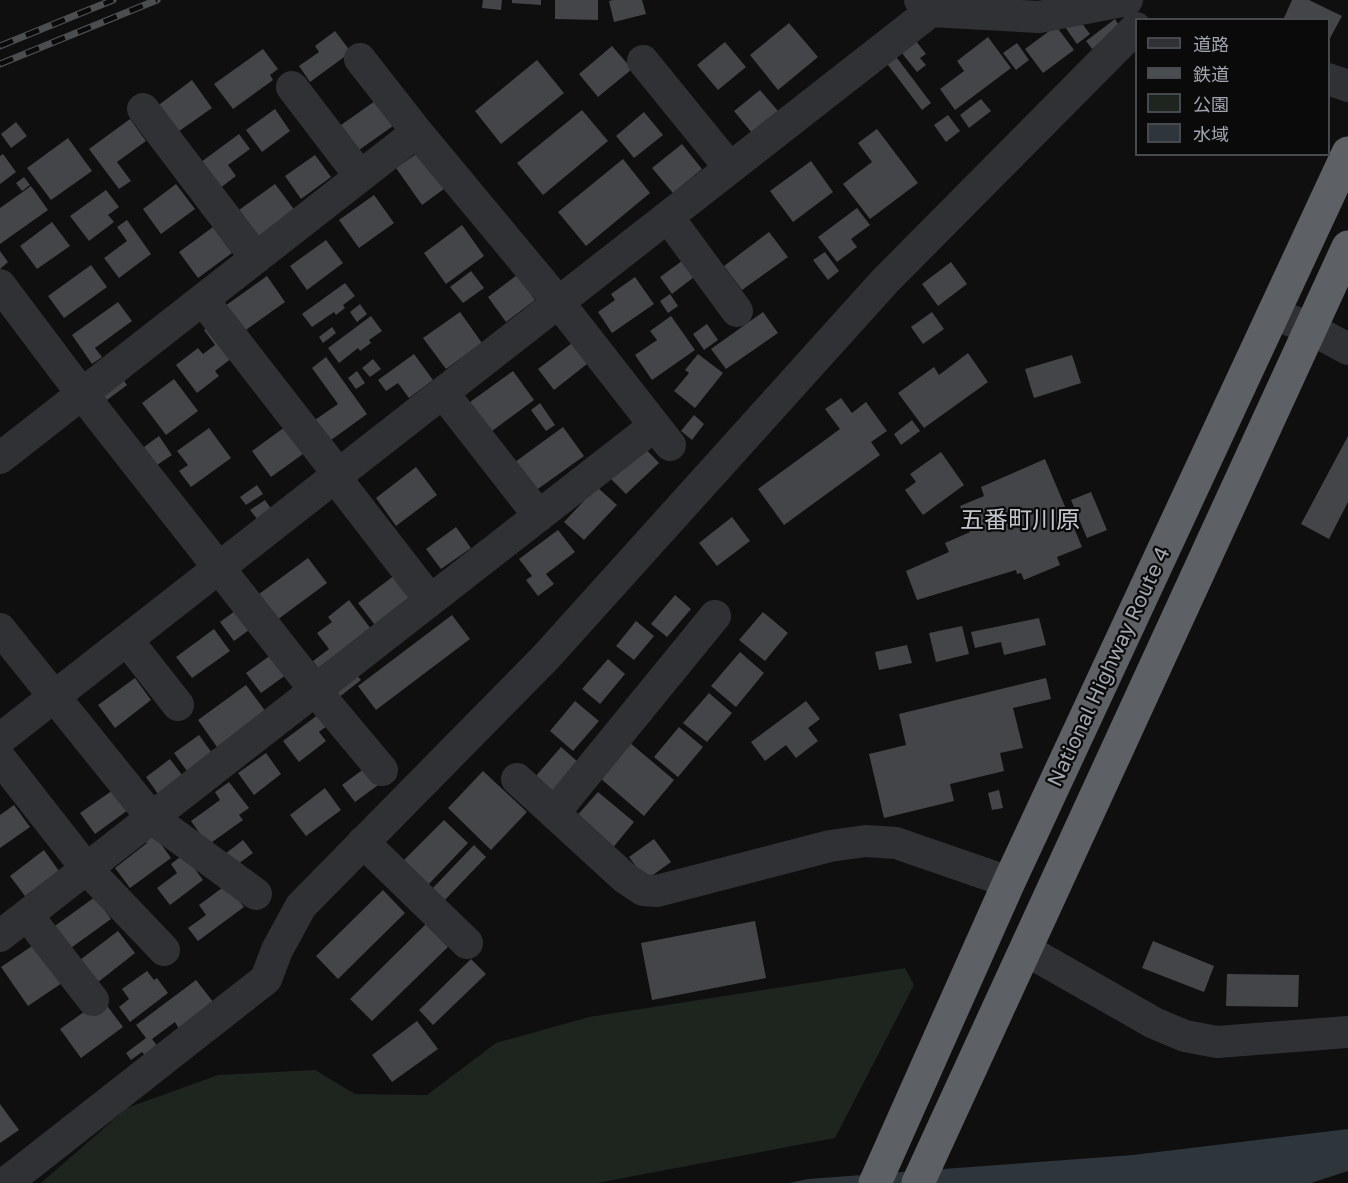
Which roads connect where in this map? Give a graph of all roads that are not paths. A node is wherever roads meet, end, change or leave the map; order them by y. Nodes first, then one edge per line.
1 (926, 5) edge
2 (1143, 14) edge
3 (1135, 22) edge
4 (360, 59) dead end
5 (643, 61) dead end
6 (1330, 79) edge
7 (1348, 86) edge
8 (292, 87) dead end
9 (143, 109) dead end
10 (417, 132) junction
11 (1348, 153) edge
12 (730, 168) junction
13 (360, 176) junction
14 (668, 217) junction
15 (1348, 247) edge
16 (256, 258) junction
17 (0, 285) edge
18 (203, 300) junction
19 (558, 303) junction
20 (737, 312) dead end
21 (1273, 313) junction
22 (1311, 329) junction
23 (1348, 349) edge
24 (443, 393) junction
25 (82, 394) junction
26 (0, 458) edge
27 (337, 476) junction
28 (539, 516) junction
29 (219, 568) junction
30 (430, 600) junction
31 (715, 616) dead end
32 (0, 628) edge
33 (127, 640) junction
34 (315, 690) junction
35 (55, 697) junction
36 (177, 705) dead end
37 (0, 740) edge
38 (0, 758) edge
39 (382, 770) dead end
40 (517, 778) dead end
41 (555, 812) junction
42 (152, 818) junction
43 (363, 842) junction
44 (86, 868) junction
45 (1009, 882) junction
46 (256, 894) dead end
47 (27, 915) junction
48 (0, 936) edge
49 (467, 943) dead end
50 (164, 950) dead end
51 (1026, 950) junction
52 (93, 1000) dead end
53 (1348, 1032) edge
54 (6, 1183) edge
55 (875, 1183) edge
56 (918, 1183) edge

1 - 2 street
1 - 12 street
3 - 43 street
4 - 10 street
5 - 12 street
6 - 7 street
8 - 13 street
9 - 16 street
10 - 13 street
10 - 19 street
11 - 21 highway, National Highway Route 4
12 - 14 street
13 - 16 street
14 - 19 street
14 - 20 street
15 - 22 highway, National Highway Route 4
16 - 18 street
17 - 25 street
18 - 25 street
18 - 27 street
19 - 24 street
19 - 28 street
21 - 22 street
21 - 45 highway, National Highway Route 4
22 - 23 street
22 - 51 highway, National Highway Route 4
24 - 27 street
24 - 28 street
25 - 26 street
25 - 29 street
27 - 29 street
27 - 30 street
28 - 30 street
29 - 33 street
29 - 34 street
30 - 34 street
31 - 41 street
32 - 35 street
33 - 35 street
33 - 36 street
34 - 39 street
34 - 42 street
35 - 37 street
35 - 42 street
38 - 44 street
40 - 41 street
41 - 45 street
42 - 44 street
42 - 46 street
43 - 49 street
43 - 54 street
44 - 47 street
44 - 50 street
45 - 55 highway, National Highway Route 4
47 - 48 street
47 - 52 street
51 - 53 street
51 - 56 highway, National Highway Route 4

